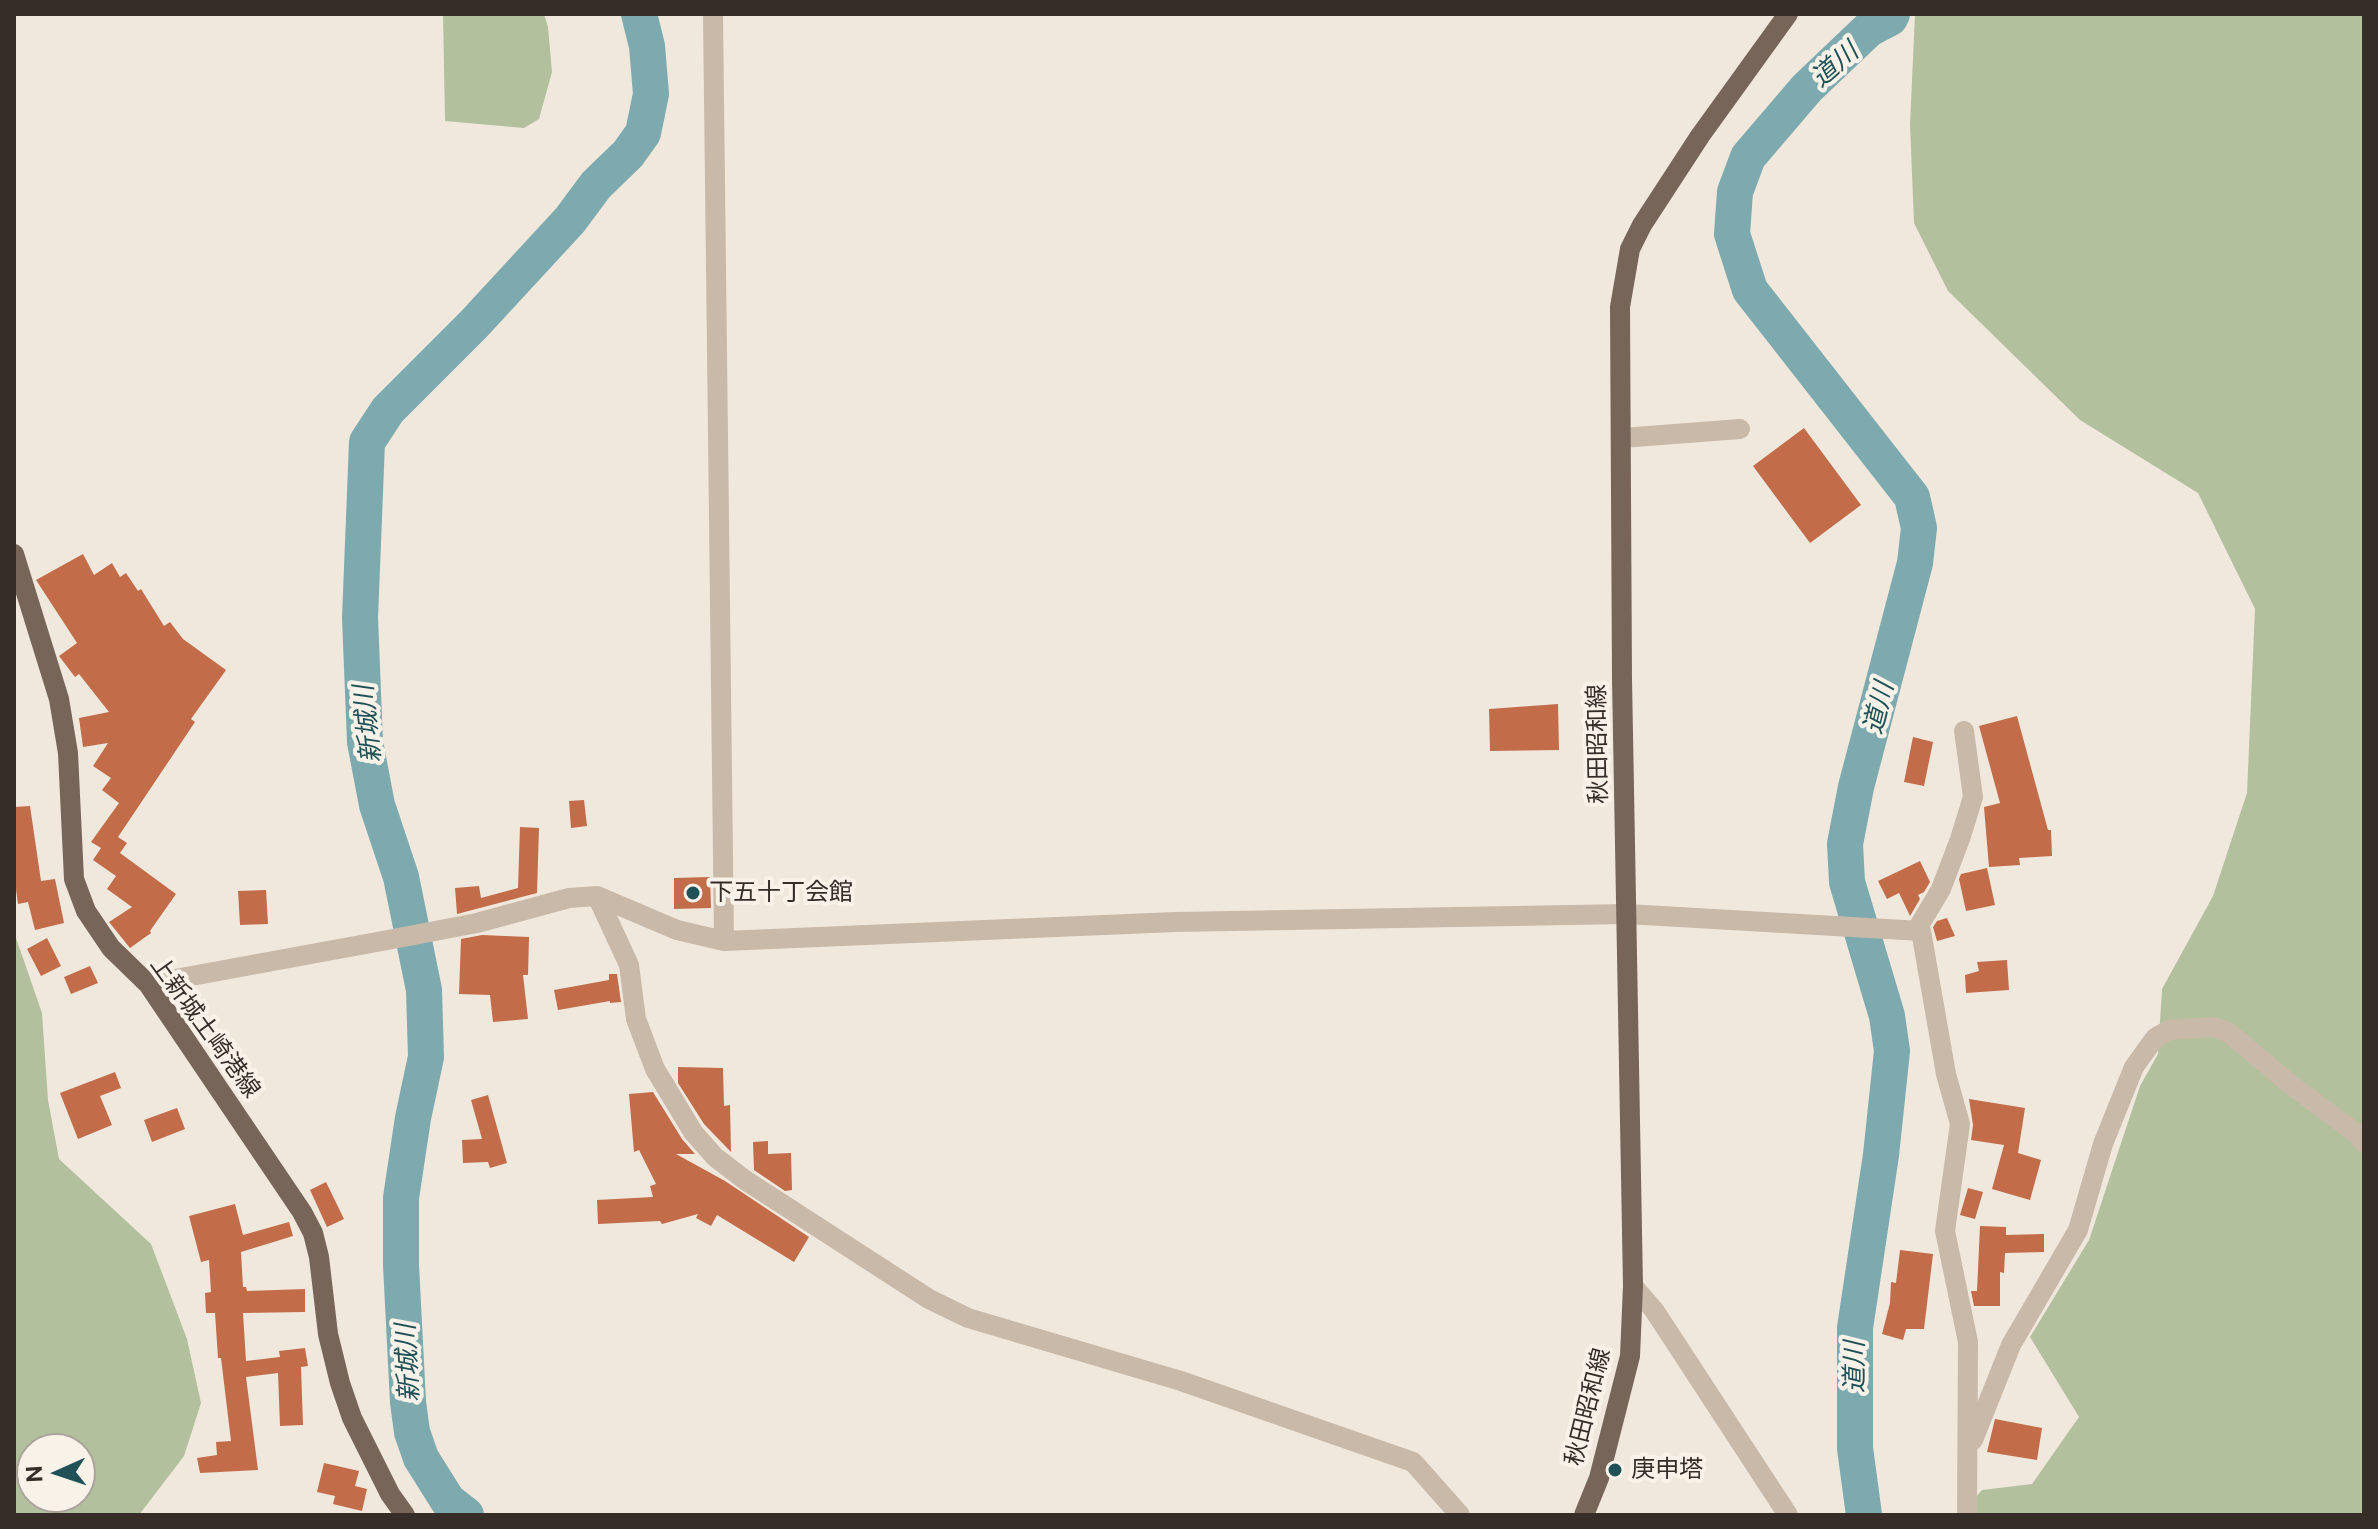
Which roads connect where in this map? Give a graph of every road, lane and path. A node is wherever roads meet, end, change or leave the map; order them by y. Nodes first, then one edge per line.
1 (713, 14) edge
2 (1788, 14) edge
3 (1740, 429) dead end
4 (1622, 438) junction
5 (14, 554) edge
6 (1964, 731) dead end
7 (597, 896) junction
8 (1627, 914) junction
9 (1916, 931) junction
10 (724, 941) junction
11 (148, 984) junction
12 (2364, 1143) edge
13 (1633, 1286) junction
14 (1969, 1451) junction
15 (405, 1515) edge
16 (1460, 1515) edge
17 (1584, 1515) edge
18 (1788, 1515) edge
19 (1967, 1515) edge

1 - 10 street
2 - 4 main road, 秋田昭和線
3 - 4 street
4 - 8 main road, 秋田昭和線
5 - 11 main road, 上新城土崎港線
6 - 9 street
7 - 10 street
7 - 11 street
7 - 16 street
8 - 9 street
8 - 10 street
8 - 13 main road, 秋田昭和線
9 - 14 street
11 - 15 main road, 上新城土崎港線
12 - 14 street
13 - 17 main road, 秋田昭和線
13 - 18 street
14 - 19 street

